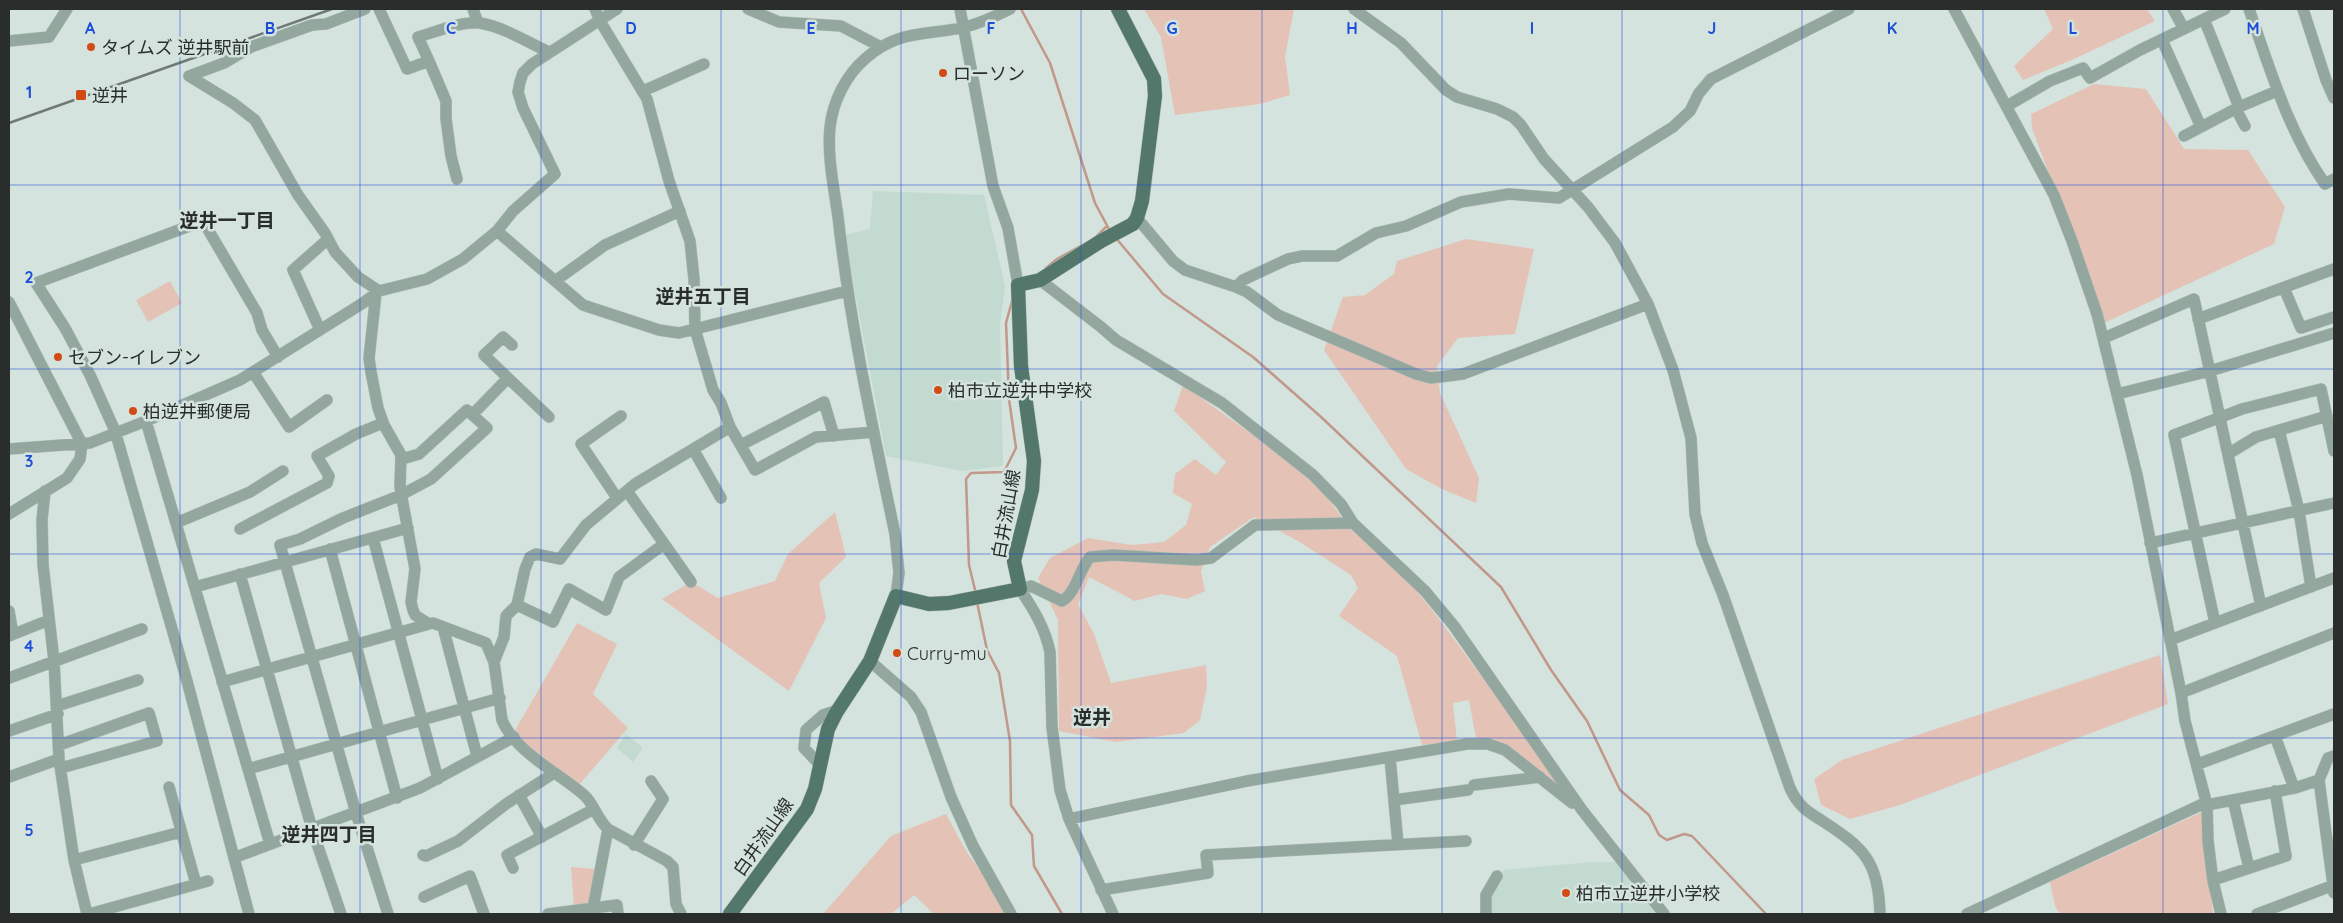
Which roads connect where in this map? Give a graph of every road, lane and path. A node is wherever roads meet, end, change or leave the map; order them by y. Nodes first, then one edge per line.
1 (67, 9) edge
2 (365, 9) edge
3 (379, 9) edge
4 (473, 9) edge
5 (595, 9) edge
6 (617, 9) edge
7 (748, 9) edge
8 (960, 9) edge
9 (1010, 9) edge
10 (1118, 9) edge
11 (1354, 9) edge
12 (1849, 9) edge
13 (1954, 9) edge
14 (2173, 9) edge
15 (2248, 9) edge
16 (2303, 9) edge
17 (2221, 10) edge
18 (2204, 19) junction
19 (600, 21) junction
20 (478, 23) junction
21 (963, 27) junction
22 (2184, 29) junction
23 (2162, 40) junction
24 (9, 42) edge
25 (881, 47) junction
26 (549, 52) junction
27 (429, 62) junction
28 (704, 64) dead end
29 (643, 91) junction
30 (2277, 91) junction
31 (2334, 98) edge
32 (2007, 106) junction
33 (2237, 108) junction
34 (2245, 126) dead end
35 (2201, 127) junction
36 (2184, 136) dead end
37 (457, 179) dead end
38 (2334, 179) edge
39 (1571, 190) junction
40 (680, 211) junction
41 (1137, 218) junction
42 (497, 231) junction
43 (328, 239) junction
44 (2334, 269) edge
45 (1040, 280) junction
46 (556, 281) junction
47 (1018, 285) junction
48 (1236, 286) junction
49 (2284, 288) junction
50 (847, 291) junction
51 (378, 292) junction
52 (9, 302) edge
53 (1648, 304) junction
54 (2334, 317) edge
55 (2198, 319) junction
56 (695, 329) junction
57 (320, 330) junction
58 (2334, 333) edge
59 (2104, 338) junction
60 (512, 345) dead end
61 (278, 357) junction
62 (2210, 371) junction
63 (253, 372) junction
64 (508, 378) junction
65 (2117, 394) junction
66 (327, 400) dead end
67 (473, 414) junction
68 (621, 416) dead end
69 (2327, 416) junction
70 (549, 417) dead end
71 (2219, 420) junction
72 (146, 421) junction
73 (383, 423) junction
74 (730, 427) junction
75 (2279, 430) junction
76 (115, 432) junction
77 (874, 432) junction
78 (834, 436) junction
79 (82, 444) junction
80 (742, 445) junction
81 (9, 449) edge
82 (693, 449) junction
83 (2334, 451) edge
84 (2228, 454) junction
85 (402, 459) junction
86 (282, 471) dead end
87 (45, 491) junction
88 (627, 491) junction
89 (401, 495) junction
90 (617, 498) junction
91 (721, 498) dead end
92 (2334, 503) edge
93 (2299, 511) junction
94 (9, 514) edge
95 (1353, 523) junction
96 (2243, 523) junction
97 (176, 524) junction
98 (408, 528) junction
99 (240, 529) dead end
100 (2196, 533) junction
101 (373, 538) junction
102 (2150, 543) junction
103 (664, 544) junction
104 (330, 549) junction
105 (286, 562) junction
106 (240, 574) junction
107 (2334, 578) edge
108 (691, 582) dead end
109 (195, 587) junction
110 (2311, 587) junction
111 (1020, 589) junction
112 (896, 596) junction
113 (517, 605) junction
114 (2261, 606) junction
115 (9, 611) edge
116 (49, 620) junction
117 (2215, 623) junction
118 (429, 624) junction
119 (443, 627) junction
120 (142, 629) dead end
121 (398, 632) junction
122 (2334, 633) edge
123 (11, 635) edge
124 (2170, 640) junction
125 (356, 644) junction
126 (312, 656) junction
127 (54, 661) junction
128 (870, 661) junction
129 (494, 662) junction
130 (267, 669) junction
131 (9, 678) edge
132 (138, 680) dead end
133 (222, 682) junction
134 (2181, 693) junction
135 (500, 698) junction
136 (464, 708) junction
137 (57, 710) junction
138 (838, 710) junction
139 (2334, 714) edge
140 (422, 720) junction
141 (9, 731) edge
142 (379, 732) junction
143 (2275, 736) junction
144 (514, 737) junction
145 (336, 744) junction
146 (59, 745) junction
147 (292, 756) junction
148 (478, 756) junction
149 (2334, 756) edge
150 (1390, 758) junction
151 (60, 763) junction
152 (2198, 764) junction
153 (820, 765) junction
154 (248, 769) junction
155 (554, 773) junction
156 (9, 776) edge
157 (1540, 777) junction
158 (438, 779) junction
159 (2319, 780) junction
160 (651, 782) dead end
161 (169, 787) dead end
162 (2294, 788) junction
163 (2275, 791) junction
164 (519, 795) junction
165 (397, 798) junction
166 (1394, 800) junction
167 (2233, 800) junction
168 (2207, 804) junction
169 (594, 809) junction
170 (1582, 810) junction
171 (356, 813) junction
172 (1069, 819) junction
173 (312, 829) junction
174 (608, 829) junction
175 (181, 832) junction
176 (542, 837) junction
177 (1466, 841) dead end
178 (270, 844) junction
179 (1398, 844) junction
180 (634, 845) junction
181 (422, 855) dead end
182 (236, 857) junction
183 (74, 860) junction
184 (513, 868) dead end
185 (2249, 868) junction
186 (1497, 876) dead end
187 (2213, 880) junction
188 (208, 881) dead end
189 (196, 884) junction
190 (2334, 888) edge
191 (1101, 890) junction
192 (424, 897) dead end
193 (593, 908) junction
194 (88, 914) edge
195 (249, 914) edge
196 (341, 914) edge
197 (388, 914) edge
198 (484, 914) edge
199 (553, 914) edge
200 (618, 914) edge
201 (681, 914) edge
202 (730, 914) edge
203 (1011, 914) edge
204 (1113, 914) edge
205 (1486, 914) edge
206 (1664, 914) edge
207 (1880, 914) edge
208 (1967, 914) edge
209 (2221, 914) edge
210 (2257, 914) edge

1 - 24 street
2 - 43 street
3 - 27 street
4 - 20 street
5 - 19 street
6 - 19 street
7 - 25 street
8 - 21 street
9 - 21 street
10 - 41 main road
11 - 39 street
12 - 39 street
13 - 32 street
14 - 22 street
15 - 30 street
16 - 31 street
17 - 18 street
18 - 22 street
18 - 33 street
19 - 26 street
19 - 29 street
20 - 26 street
20 - 27 street
21 - 25 street
21 - 47 street
22 - 23 street
23 - 32 street
23 - 35 street
25 - 50 street
26 - 42 street
27 - 37 street
28 - 29 street
29 - 40 street
30 - 33 street
30 - 38 street
32 - 59 street
33 - 34 street
33 - 35 street
35 - 36 street
39 - 48 street
39 - 53 street
40 - 46 street
40 - 56 street
41 - 45 main road
41 - 48 street
42 - 46 street
42 - 51 street
43 - 51 street
43 - 57 street
44 - 49 street
45 - 47 main road
45 - 95 street
46 - 56 street
47 - 111 main road, 白井流山線
48 - 53 street
49 - 54 street
49 - 55 street
50 - 56 street
50 - 77 street
51 - 57 street
51 - 73 street
52 - 79 street
53 - 207 street
55 - 59 street
55 - 62 street
56 - 74 street
57 - 61 street
58 - 62 street
59 - 65 street
60 - 64 street
61 - 63 street
61 - 76 street
62 - 65 street
62 - 71 street
63 - 66 street
63 - 72 street
64 - 67 street
64 - 70 street
65 - 102 street
67 - 85 street
67 - 89 street
68 - 90 street
69 - 71 street
69 - 75 street
69 - 83 street
71 - 84 street
71 - 100 street
72 - 76 street
72 - 97 street
73 - 85 street
73 - 99 street
74 - 80 street
74 - 82 street
75 - 84 street
75 - 93 street
76 - 79 street
76 - 182 street
77 - 78 street
77 - 112 street
78 - 80 street
78 - 80 street
79 - 81 street
79 - 87 street
82 - 88 street
82 - 91 street
84 - 96 street
85 - 89 street
86 - 97 street
87 - 94 street
87 - 116 street
88 - 90 street
88 - 103 street
89 - 98 street
89 - 105 street
90 - 113 street
92 - 93 street
93 - 96 street
93 - 110 street
95 - 111 street
95 - 170 street
96 - 100 street
96 - 114 street
97 - 109 street
98 - 101 street
98 - 118 street
100 - 102 street
100 - 117 street
101 - 104 street
101 - 121 street
102 - 124 street
103 - 108 street
103 - 113 street
104 - 105 street
104 - 125 street
105 - 106 street
105 - 126 street
106 - 109 street
106 - 130 street
107 - 110 street
109 - 133 street
110 - 114 street
111 - 112 main road
111 - 172 street
112 - 128 main road, 白井流山線
113 - 129 street
114 - 117 street
115 - 123 street
116 - 123 street
116 - 127 street
117 - 124 street
118 - 119 street
118 - 121 street
119 - 129 street
119 - 136 street
120 - 127 street
121 - 125 street
121 - 140 street
122 - 134 street
124 - 134 street
125 - 126 street
125 - 142 street
126 - 130 street
126 - 145 street
127 - 131 street
127 - 137 street
128 - 138 main road, 白井流山線
128 - 203 street
129 - 135 street
130 - 133 street
130 - 147 street
132 - 137 street
133 - 154 street
134 - 152 street
135 - 136 street
135 - 144 street
136 - 140 street
136 - 148 street
137 - 141 street
137 - 146 street
138 - 153 main road, 白井流山線
138 - 153 street
139 - 143 street
140 - 142 street
140 - 158 street
142 - 145 street
142 - 165 street
143 - 152 street
143 - 162 street
144 - 148 street
144 - 155 street
145 - 147 street
145 - 171 street
146 - 151 street
146 - 151 street
147 - 154 street
147 - 173 street
148 - 158 street
149 - 159 street
150 - 157 street
150 - 166 street
150 - 172 street
151 - 156 street
151 - 183 street
152 - 168 street
153 - 202 main road, 白井流山線
154 - 178 street
155 - 164 street
155 - 169 street
157 - 166 street
157 - 170 street
158 - 165 street
159 - 162 street
159 - 190 street
160 - 180 street
161 - 175 street
162 - 163 street
163 - 167 street
163 - 185 street
164 - 176 street
164 - 181 street
165 - 171 street
166 - 179 street
167 - 168 street
167 - 185 street
168 - 187 street
168 - 208 street
169 - 174 street
169 - 176 street
170 - 206 street
171 - 173 street
171 - 197 street
172 - 191 street
173 - 178 street
173 - 196 street
174 - 180 street
174 - 193 street
175 - 183 street
175 - 189 street
176 - 184 street
177 - 179 street
178 - 182 street
179 - 191 street
180 - 201 street
182 - 195 street
183 - 194 street
185 - 187 street
186 - 205 street
187 - 209 street
188 - 189 street
189 - 194 street
190 - 210 street
191 - 204 street
192 - 198 street
193 - 199 street
193 - 200 street

